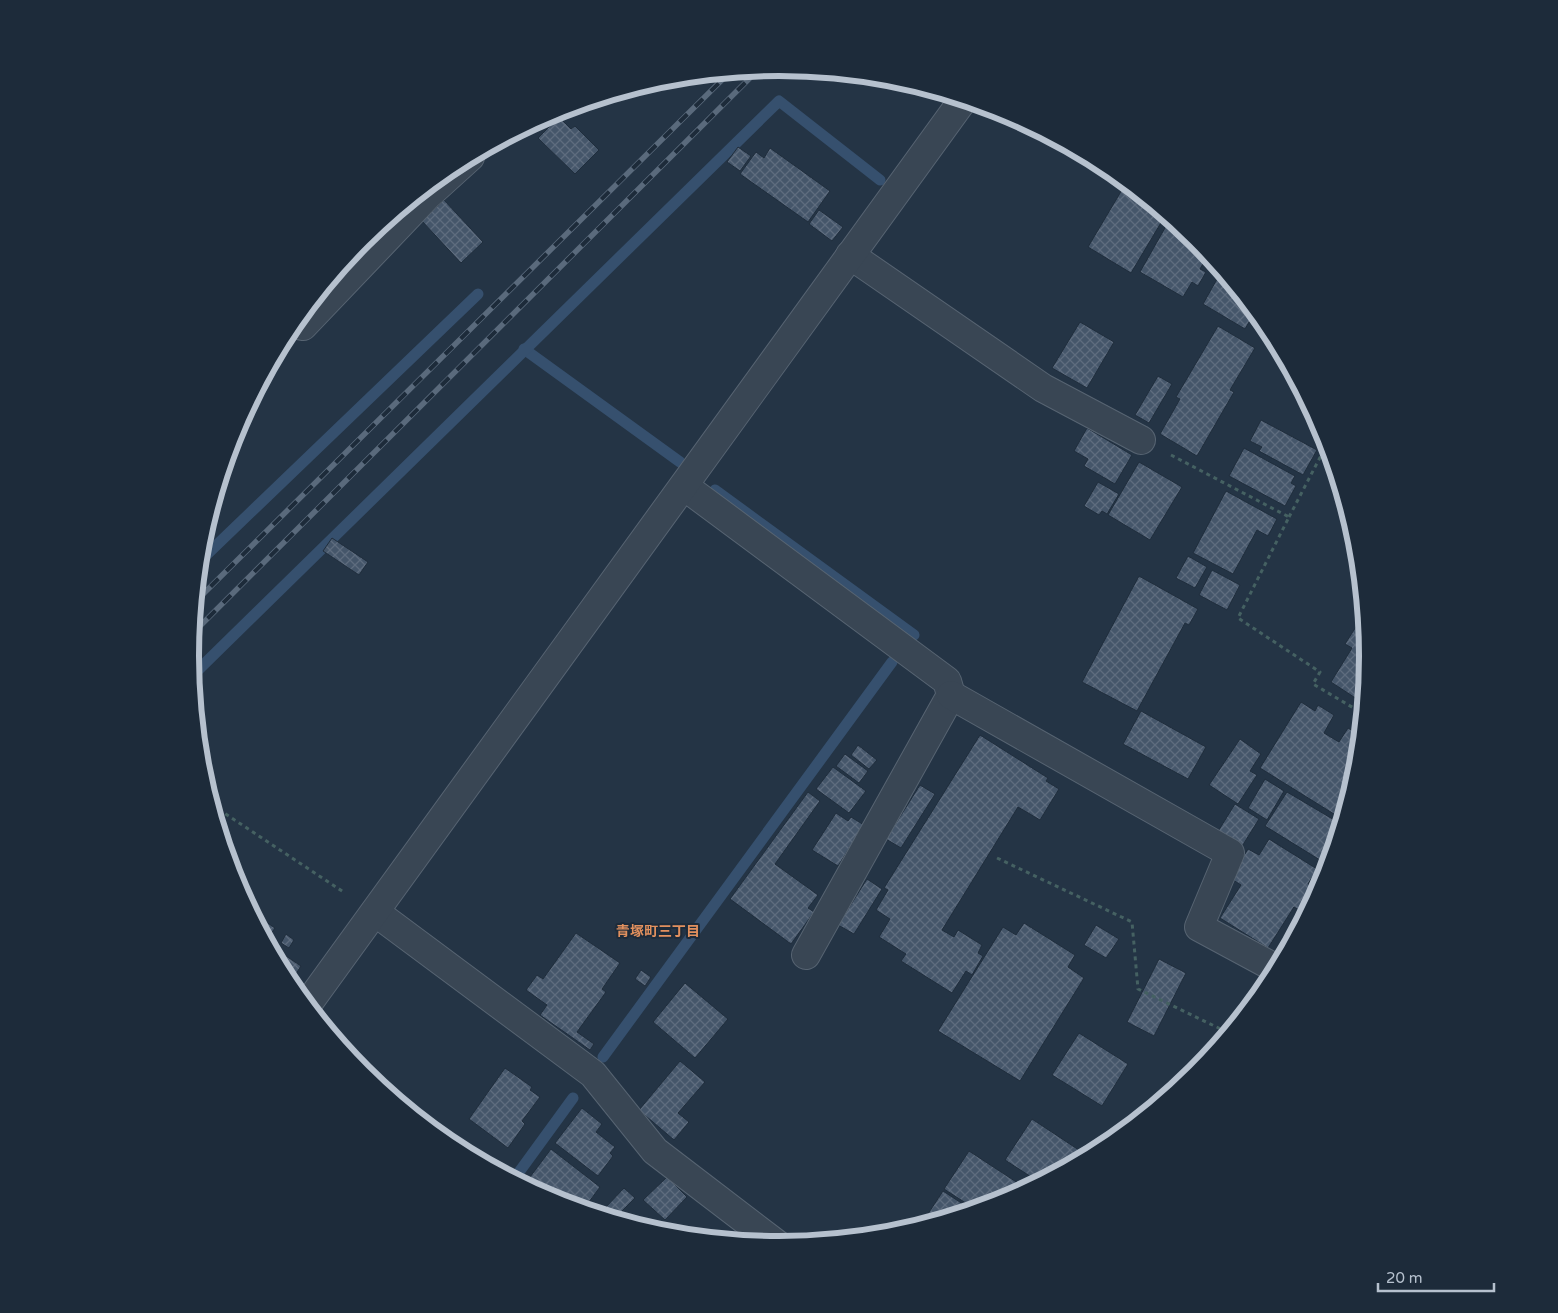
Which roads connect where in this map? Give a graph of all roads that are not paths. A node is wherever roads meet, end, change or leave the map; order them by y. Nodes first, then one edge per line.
1 (959, 105) edge
2 (430, 193) edge
3 (850, 255) junction
4 (303, 326) edge
5 (1141, 440) road end
6 (684, 486) junction
7 (951, 695) junction
8 (375, 912) junction
9 (806, 955) dead end
10 (1270, 965) edge
11 (311, 999) edge
12 (767, 1237) edge

1 - 3 street
2 - 4 street
3 - 5 street
3 - 6 street
6 - 7 street
6 - 8 street
7 - 9 street
7 - 10 street
8 - 11 street
8 - 12 street

